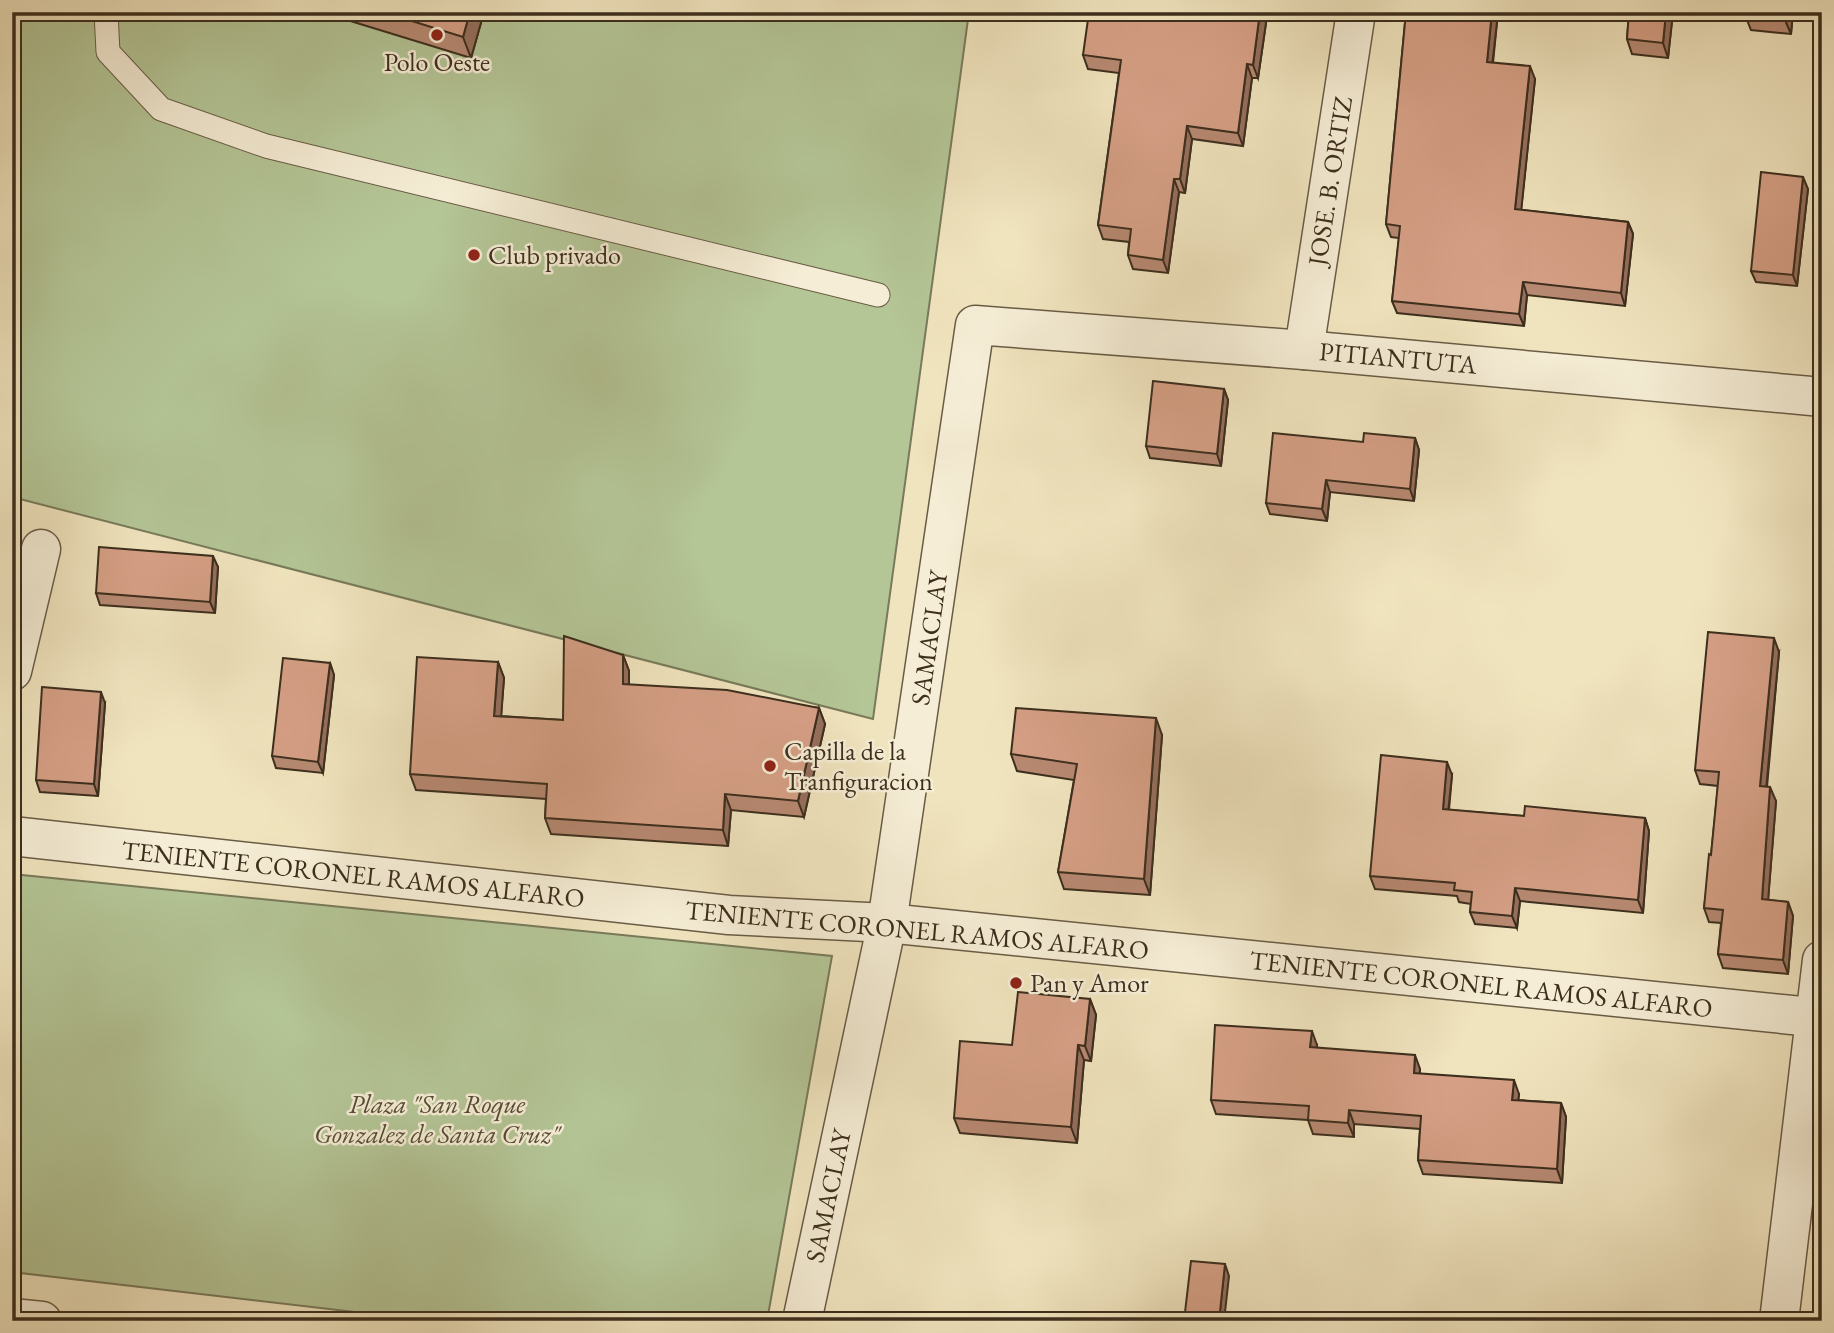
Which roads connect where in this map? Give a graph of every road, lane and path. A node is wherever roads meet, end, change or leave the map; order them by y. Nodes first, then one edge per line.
1 (106, 12) edge
2 (1356, 12) edge
3 (878, 295) dead end
4 (975, 325) joint
5 (1304, 349) junction
6 (1822, 397) edge
7 (41, 549) dead end
8 (12, 671) edge
9 (12, 836) edge
10 (887, 923) junction
11 (1822, 960) edge
12 (1819, 1018) edge
13 (12, 1318) edge
14 (42, 1321) edge
15 (802, 1321) edge
16 (1779, 1321) edge

1 - 3 lane
2 - 5 street, JOSE. B. ORTIZ
4 - 5 street, PITIANTUTA
4 - 10 street, SAMACLAY
5 - 6 street, PITIANTUTA
7 - 8 street
9 - 10 street, TENIENTE CORONEL RAMOS ALFARO
10 - 12 street, TENIENTE CORONEL RAMOS ALFARO
10 - 15 street, SAMACLAY
11 - 12 street
12 - 16 street
13 - 14 street

